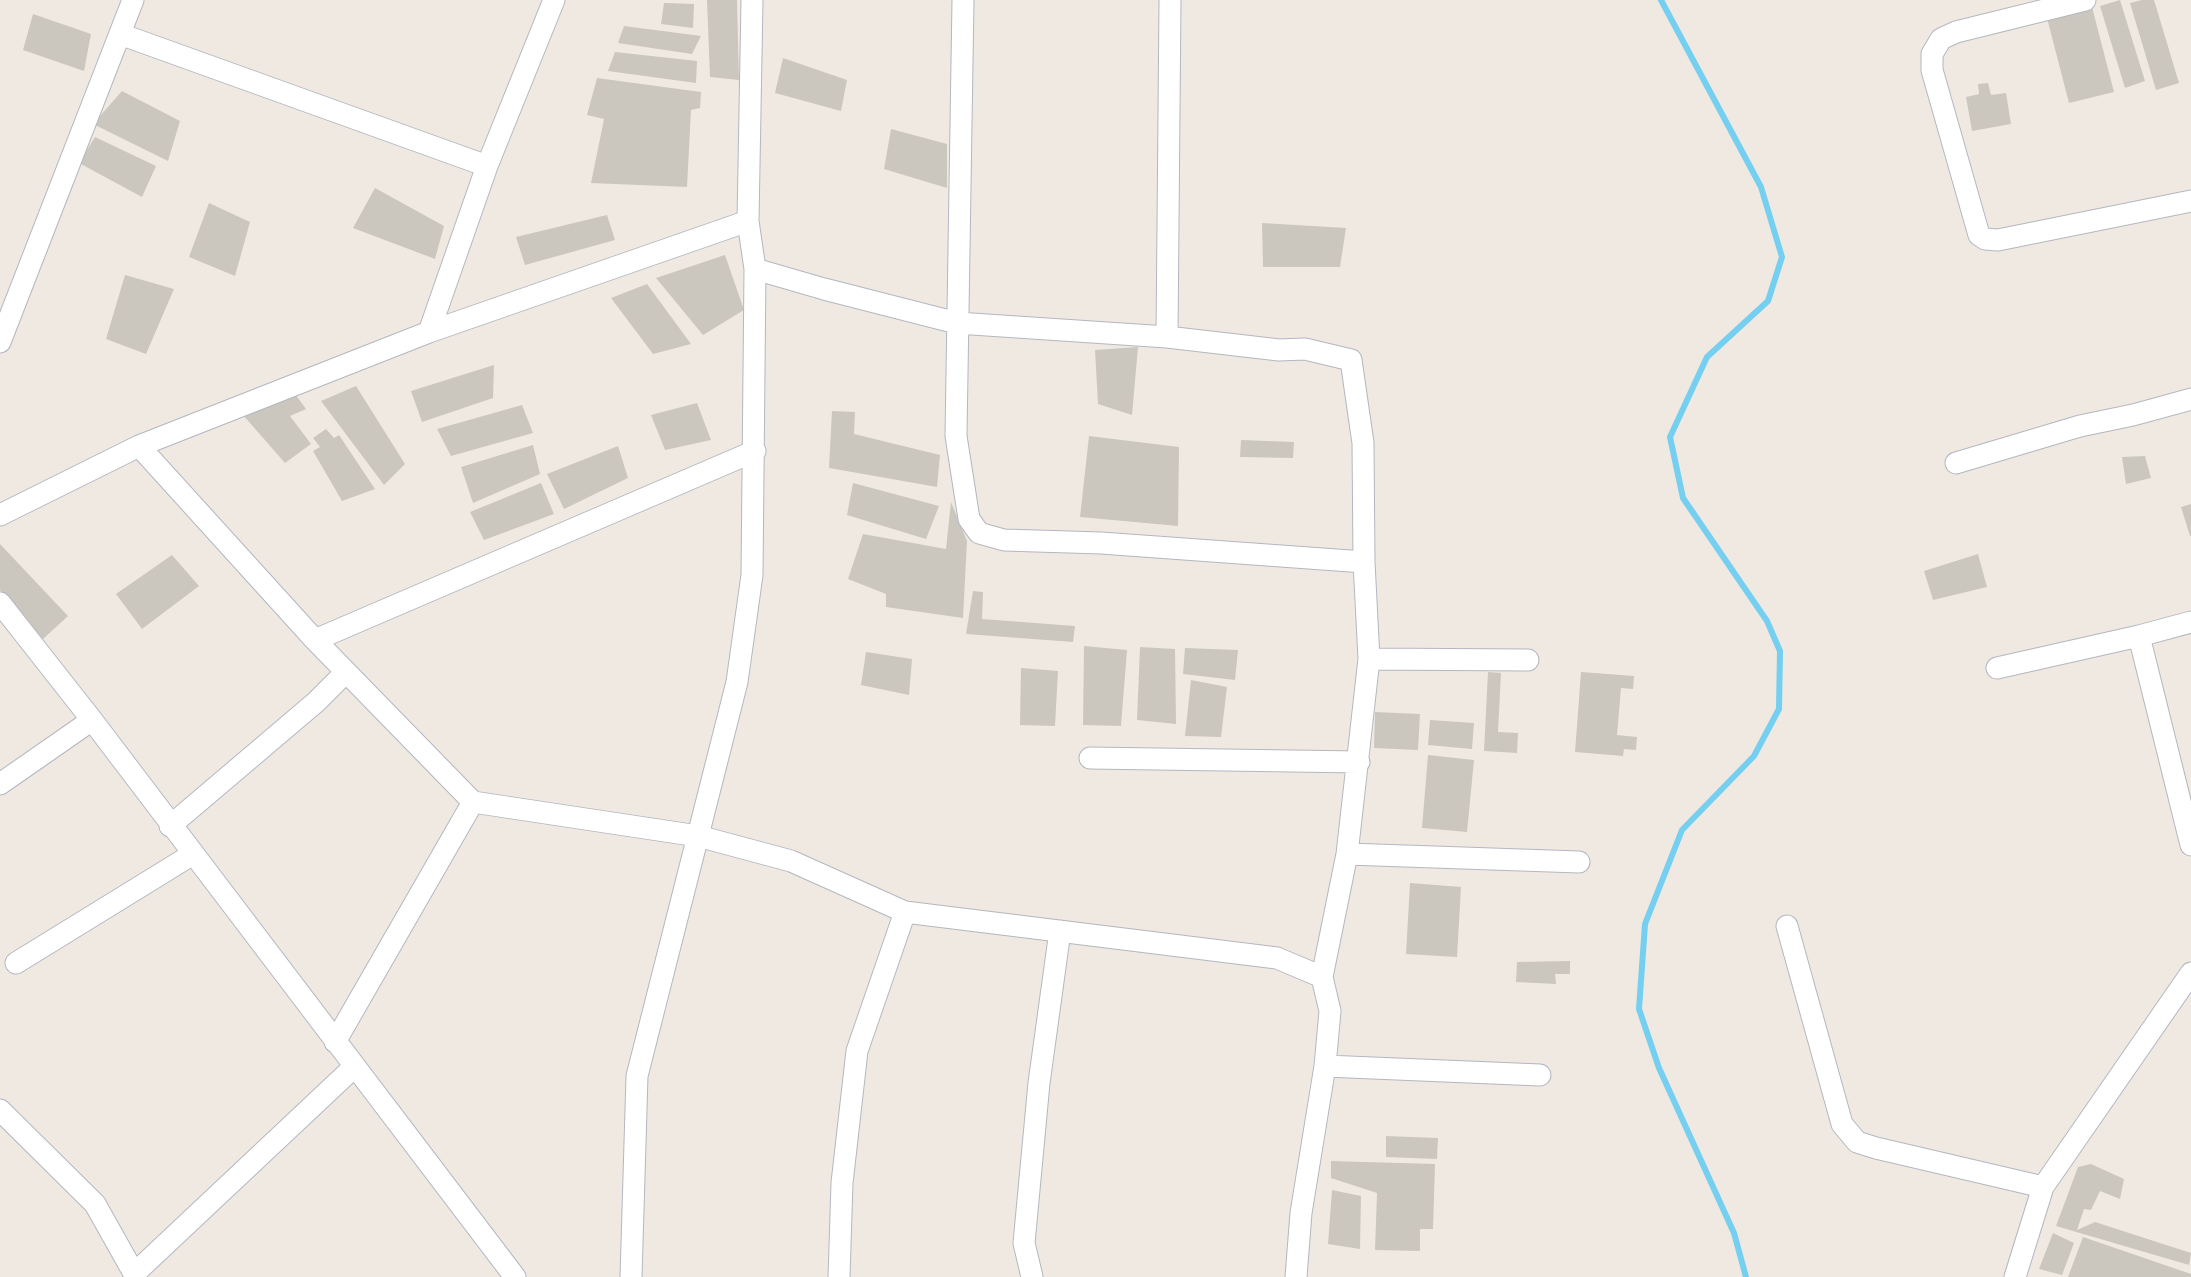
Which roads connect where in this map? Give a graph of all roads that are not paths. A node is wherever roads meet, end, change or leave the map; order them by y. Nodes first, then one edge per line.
1 (133, 0) edge
2 (554, 0) edge
3 (752, 0) edge
4 (963, 0) edge
5 (1170, 0) edge
6 (2085, 0) edge
7 (120, 34) junction
8 (487, 166) junction
9 (2191, 201) edge
10 (748, 221) junction
11 (755, 269) junction
12 (957, 323) junction
13 (429, 332) junction
14 (1167, 337) junction
15 (0, 342) edge
16 (2191, 399) edge
17 (138, 446) junction
18 (755, 451) junction
19 (1956, 463) dead end
20 (0, 515) edge
21 (1364, 562) junction
22 (0, 603) edge
23 (2191, 622) edge
24 (2139, 636) junction
25 (315, 640) junction
26 (1369, 659) junction
27 (1528, 660) dead end
28 (1997, 668) dead end
29 (345, 673) junction
30 (92, 720) junction
31 (1090, 758) dead end
32 (1359, 762) junction
33 (0, 785) edge
34 (473, 802) junction
35 (170, 826) junction
36 (698, 836) junction
37 (2191, 845) edge
38 (194, 854) junction
39 (1347, 854) junction
40 (1579, 863) dead end
41 (905, 912) junction
42 (1787, 926) dead end
43 (1060, 931) junction
44 (16, 963) dead end
45 (2191, 973) edge
46 (1322, 977) junction
47 (335, 1042) junction
48 (1325, 1066) junction
49 (354, 1067) junction
50 (1540, 1075) dead end
51 (0, 1110) edge
52 (2043, 1187) junction
53 (136, 1275) edge
54 (515, 1277) edge
55 (631, 1277) edge
56 (839, 1277) edge
57 (1032, 1277) edge
58 (1296, 1277) edge
59 (2015, 1277) edge

1 - 7 street
2 - 8 street
3 - 10 street
4 - 12 street
5 - 14 street
6 - 9 street
7 - 8 street
7 - 15 street
8 - 13 street
10 - 11 street
10 - 13 street
11 - 12 street
11 - 18 street
12 - 14 street
12 - 21 street
13 - 17 street
14 - 21 street
16 - 19 street
17 - 20 street
17 - 25 street
18 - 25 street
18 - 36 street
21 - 26 street
22 - 30 street
23 - 24 street
24 - 28 street
24 - 37 street
25 - 29 street
26 - 27 street
26 - 32 street
29 - 34 street
29 - 35 street
30 - 33 street
30 - 35 street
31 - 32 street
32 - 39 street
34 - 36 street
34 - 47 street
35 - 38 street
36 - 41 street
36 - 55 street
38 - 44 street
38 - 47 street
39 - 40 street
39 - 46 street
41 - 43 street
41 - 56 street
42 - 52 street
43 - 46 street
43 - 57 street
45 - 52 street
46 - 48 street
47 - 49 street
48 - 50 street
48 - 58 street
49 - 53 street
49 - 54 street
51 - 53 street
52 - 59 street

